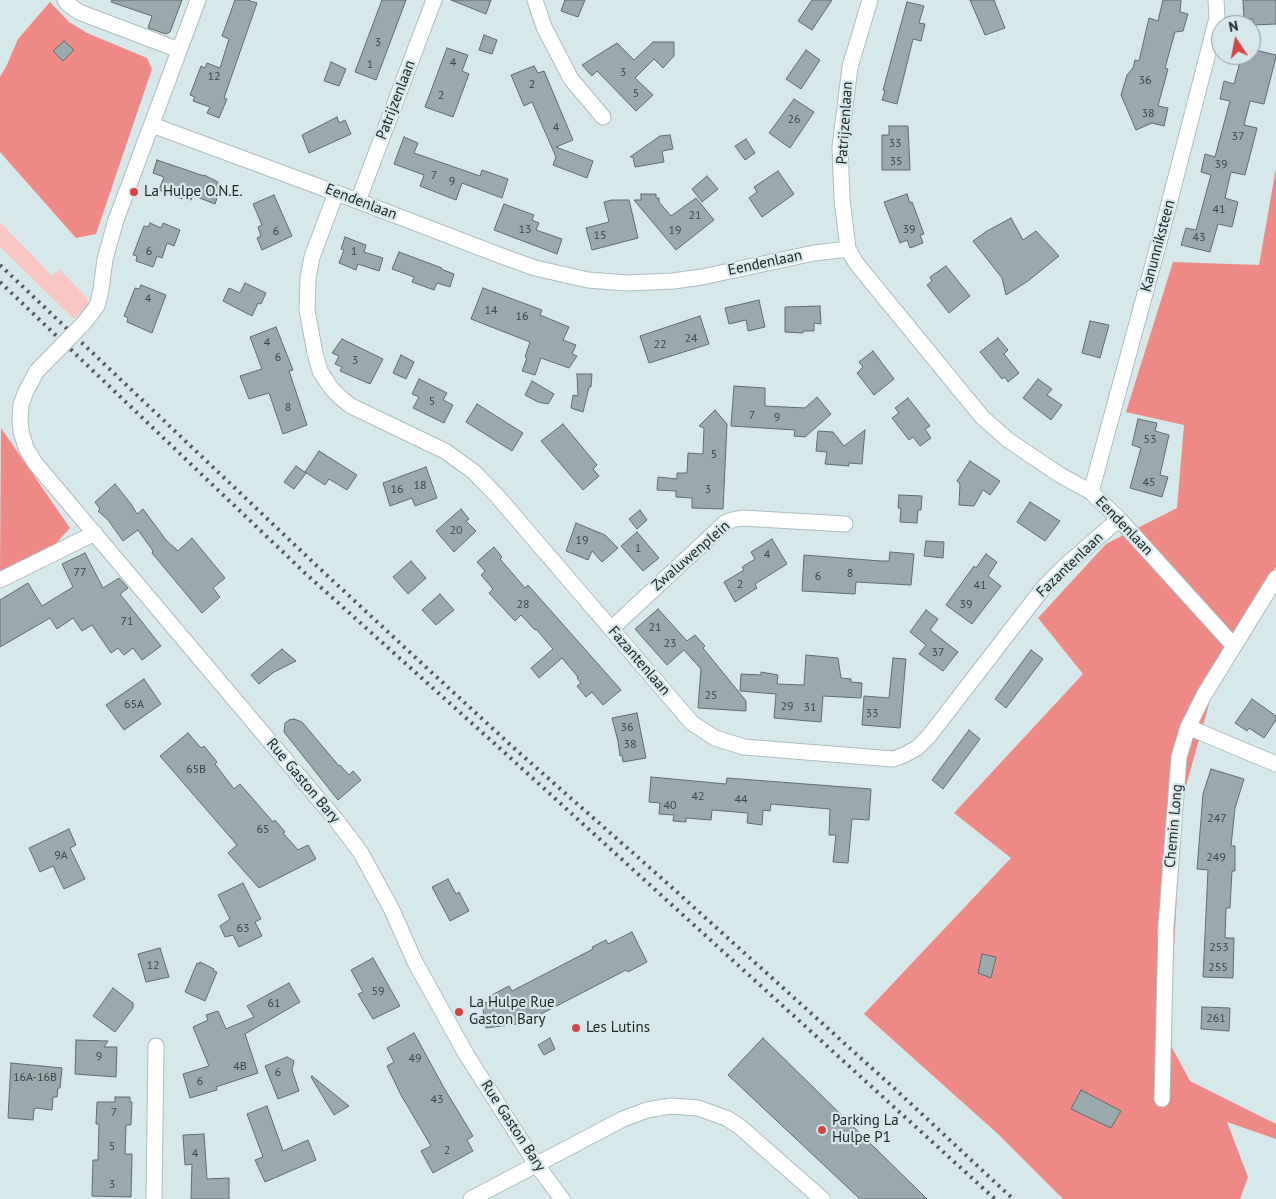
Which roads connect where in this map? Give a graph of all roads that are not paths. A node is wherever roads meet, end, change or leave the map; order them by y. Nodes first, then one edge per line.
1 (65, 0) edge
2 (198, 0) edge
3 (434, 0) edge
4 (535, 0) edge
5 (870, 0) edge
6 (1216, 0) edge
7 (179, 50) junction
8 (603, 116) dead end
9 (152, 125) junction
10 (336, 193) junction
11 (358, 200) junction
12 (848, 249) junction
13 (1091, 492) junction
14 (1119, 519) junction
15 (845, 524) dead end
16 (95, 533) junction
17 (1276, 578) edge
18 (0, 580) edge
19 (611, 629) junction
20 (1234, 646) junction
21 (1188, 727) junction
22 (1276, 764) edge
23 (156, 1046) dead end
24 (1162, 1099) dead end
25 (536, 1164) junction
26 (154, 1199) edge
27 (471, 1199) edge
28 (562, 1199) edge
29 (822, 1199) edge

1 - 7 street
2 - 7 street, Rue Gaston Bary
3 - 11 street, Patrijzenlaan
4 - 8 street
5 - 12 street, Patrijzenlaan
6 - 13 street, Kanunniksteen
7 - 9 street, Rue Gaston Bary
9 - 10 street, Eendenlaan
9 - 16 street, Rue Gaston Bary, bridge
10 - 11 street, Eendenlaan
10 - 19 street, Fazantenlaan
11 - 12 street, Eendenlaan
12 - 13 street, Eendenlaan
13 - 14 street, Eendenlaan
14 - 19 street, Fazantenlaan
14 - 20 street, Eendenlaan
15 - 19 street, Zwaluwenplein
16 - 18 street
16 - 25 street, Rue Gaston Bary
17 - 20 street, Chemin Long
20 - 21 street, Chemin Long
21 - 22 street
21 - 24 street, Chemin Long
23 - 26 street
25 - 27 street
25 - 28 street, Rue Gaston Bary
25 - 29 street

